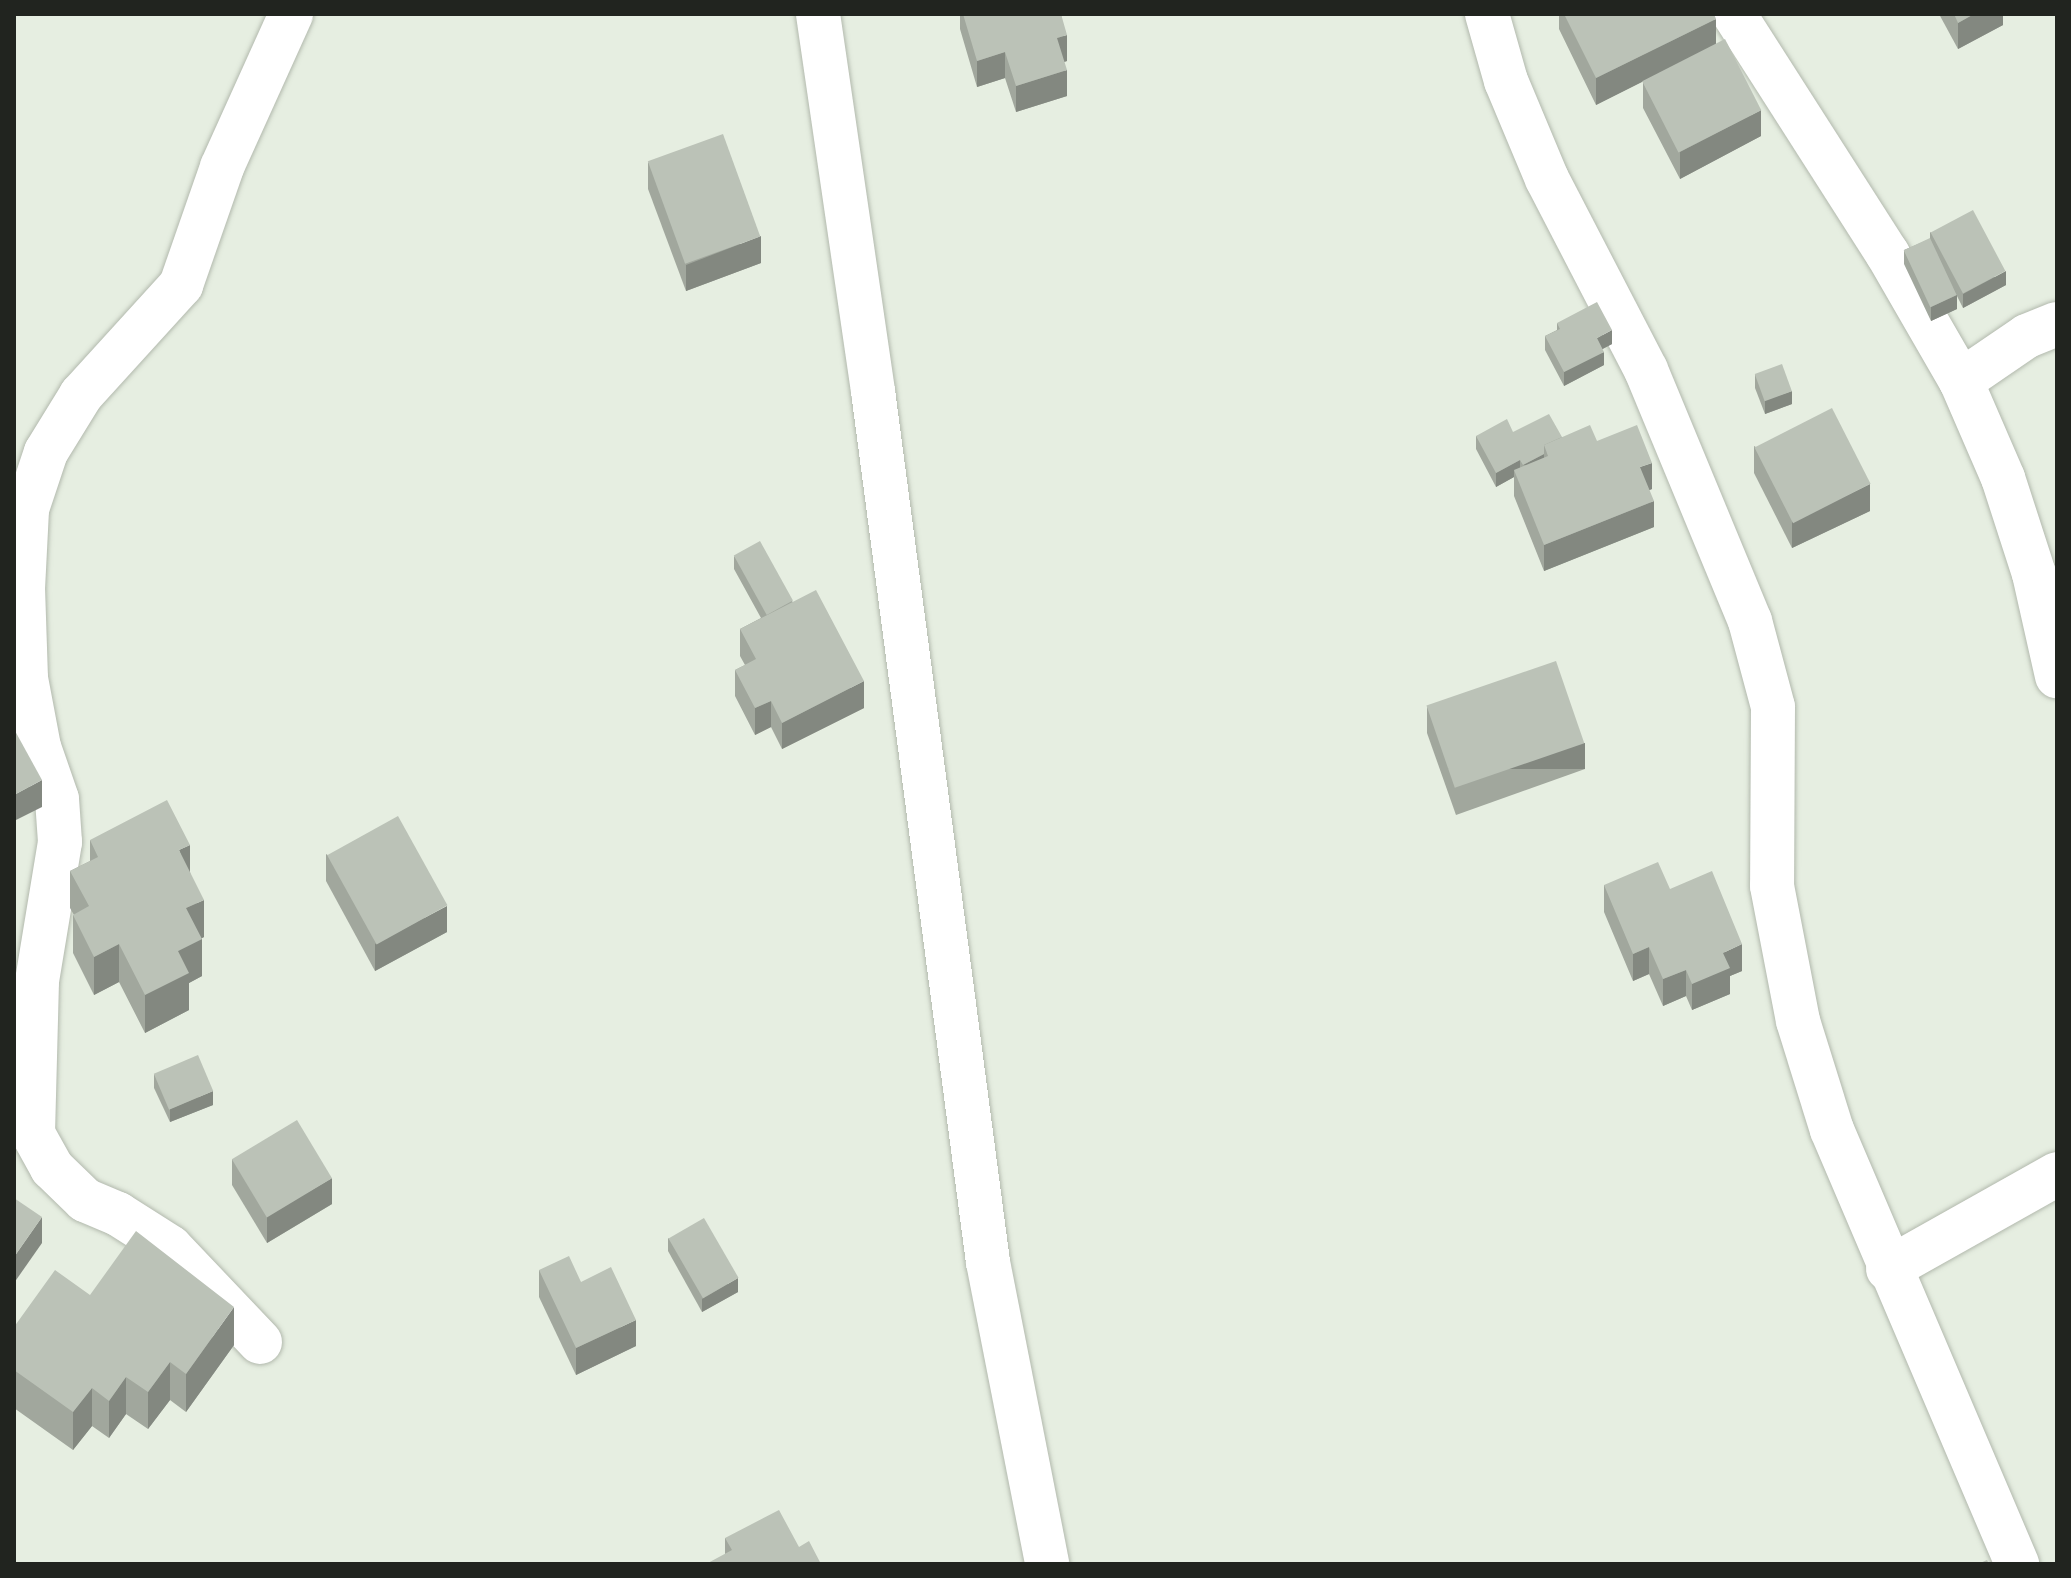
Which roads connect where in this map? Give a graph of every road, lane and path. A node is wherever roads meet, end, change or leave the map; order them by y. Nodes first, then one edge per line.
1 (291, 14) edge
2 (818, 14) edge
3 (1487, 14) edge
4 (1734, 14) edge
5 (2057, 324) edge
6 (1961, 381) junction
7 (2057, 676) edge
8 (2057, 1174) edge
9 (1888, 1269) junction
10 (260, 1342) dead end
11 (1047, 1564) edge
12 (2017, 1564) edge

1 - 10 street
2 - 11 street
3 - 9 street
4 - 6 street
5 - 6 street
6 - 7 street
8 - 9 street
9 - 12 street

